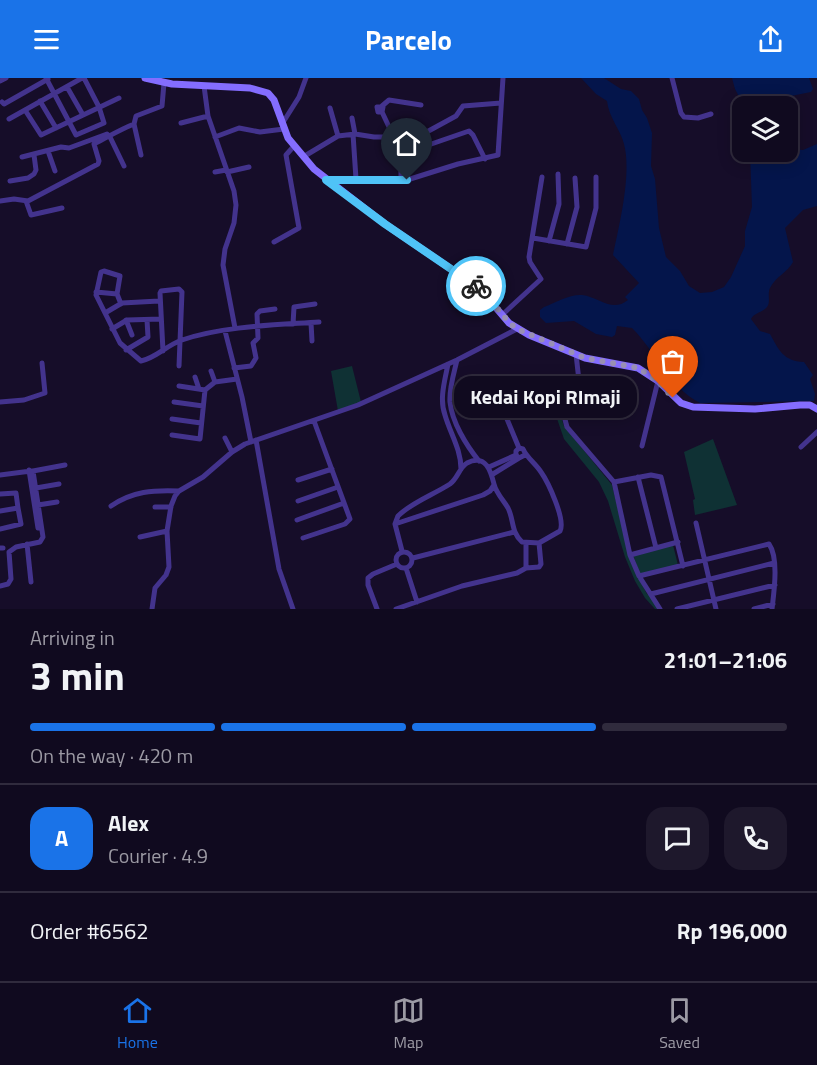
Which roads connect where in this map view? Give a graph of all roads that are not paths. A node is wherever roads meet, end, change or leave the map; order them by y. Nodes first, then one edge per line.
1 (6, 78) edge
2 (83, 78) edge
3 (145, 78) edge
4 (306, 78) edge
5 (503, 78) edge
6 (672, 78) edge
7 (47, 79) edge
8 (0, 81) edge
9 (164, 83) junction
10 (204, 86) junction
11 (67, 87) junction
12 (54, 93) junction
13 (119, 98) dead end
14 (40, 101) junction
15 (2, 102) dead end
16 (501, 103) junction
17 (421, 105) dead end
18 (99, 107) junction
19 (330, 108) dead end
20 (700, 109) dead end
21 (25, 110) junction
22 (711, 114) dead end
23 (83, 115) junction
24 (208, 116) junction
25 (701, 117) junction
26 (352, 118) dead end
27 (9, 119) dead end
28 (69, 122) junction
29 (181, 123) dead end
30 (134, 124) junction
31 (283, 126) junction
32 (56, 128) junction
33 (354, 134) junction
34 (423, 134) junction
35 (338, 136) junction
36 (110, 137) junction
37 (215, 137) junction
38 (392, 137) junction
39 (294, 146) junction
40 (424, 146) junction
41 (48, 151) junction
42 (411, 151) dead end
43 (34, 155) junction
44 (141, 155) dead end
45 (303, 156) junction
46 (22, 157) dead end
47 (485, 159) junction
48 (124, 166) dead end
49 (249, 167) dead end
50 (55, 171) dead end
51 (226, 171) junction
52 (215, 172) dead end
53 (558, 174) dead end
54 (542, 177) dead end
55 (596, 177) dead end
56 (575, 178) dead end
57 (356, 179) junction
58 (326, 180) junction
59 (10, 181) dead end
60 (401, 181) junction
61 (0, 201) edge
62 (26, 201) junction
63 (62, 208) dead end
64 (533, 238) junction
65 (549, 241) junction
66 (273, 242) dead end
67 (567, 244) junction
68 (96, 292) junction
69 (117, 294) junction
70 (159, 302) junction
71 (121, 304) junction
72 (315, 304) dead end
73 (275, 309) dead end
74 (105, 313) junction
75 (502, 315) junction
76 (161, 319) junction
77 (126, 320) junction
78 (147, 320) junction
79 (319, 322) dead end
80 (310, 323) junction
81 (293, 324) junction
82 (258, 327) junction
83 (235, 328) junction
84 (112, 329) junction
85 (517, 329) junction
86 (225, 331) junction
87 (132, 335) dead end
88 (180, 340) junction
89 (312, 341) dead end
90 (126, 350) junction
91 (163, 351) junction
92 (576, 354) junction
93 (457, 360) junction
94 (42, 363) dead end
95 (448, 364) junction
96 (180, 366) dead end
97 (234, 368) junction
98 (211, 371) dead end
99 (195, 377) dead end
100 (237, 379) junction
101 (658, 381) junction
102 (215, 382) junction
103 (179, 386) dead end
104 (202, 389) junction
105 (495, 390) dead end
106 (0, 402) edge
107 (174, 402) dead end
108 (203, 406) junction
109 (817, 409) edge
110 (172, 419) dead end
111 (314, 421) junction
112 (201, 423) junction
113 (817, 432) edge
114 (172, 435) dead end
115 (225, 438) dead end
116 (253, 441) junction
117 (642, 446) dead end
118 (801, 447) dead end
119 (232, 452) junction
120 (520, 456) junction
121 (479, 461) junction
122 (65, 465) dead end
123 (489, 467) junction
124 (332, 469) junction
125 (461, 469) junction
126 (31, 471) junction
127 (493, 474) junction
128 (0, 475) edge
129 (638, 477) junction
130 (298, 480) dead end
131 (614, 482) junction
132 (58, 484) dead end
133 (494, 485) junction
134 (338, 487) junction
135 (36, 488) junction
136 (180, 491) junction
137 (0, 494) edge
138 (298, 501) dead end
139 (57, 502) dead end
140 (344, 503) junction
141 (38, 505) junction
142 (111, 506) dead end
143 (155, 507) dead end
144 (171, 507) junction
145 (18, 508) junction
146 (0, 511) edge
147 (297, 520) dead end
148 (696, 523) dead end
149 (395, 524) junction
150 (0, 529) edge
151 (167, 531) junction
152 (514, 532) junction
153 (140, 537) dead end
154 (303, 538) dead end
155 (40, 542) junction
156 (678, 542) junction
157 (526, 543) junction
158 (539, 543) junction
159 (27, 544) junction
160 (656, 548) junction
161 (402, 551) junction
162 (630, 555) junction
163 (412, 558) junction
164 (705, 561) junction
165 (774, 563) junction
166 (397, 564) junction
167 (683, 566) junction
168 (406, 568) junction
169 (526, 568) junction
170 (639, 576) junction
171 (708, 580) junction
172 (31, 582) dead end
173 (0, 585) edge
174 (775, 585) junction
175 (651, 594) junction
176 (714, 599) junction
177 (417, 602) junction
178 (773, 607) edge
179 (152, 609) edge
180 (293, 609) edge
181 (377, 609) edge
182 (396, 609) edge
183 (660, 609) edge
184 (677, 609) edge
185 (716, 609) edge
186 (754, 609) edge

1 - 8 street
2 - 11 street
2 - 18 street
3 - 9 main road
4 - 31 street
5 - 16 street
6 - 25 street
7 - 12 street
7 - 15 street
9 - 10 main road
9 - 30 street
10 - 24 street
10 - 31 main road
11 - 12 street
11 - 23 street
12 - 14 street
12 - 28 street
13 - 18 street
14 - 21 street
14 - 32 street
16 - 34 street
16 - 47 street
17 - 38 street
18 - 23 street
18 - 28 street
19 - 35 street
20 - 25 street
21 - 27 street
21 - 32 street
22 - 25 street
23 - 28 street
24 - 29 street
24 - 37 street
26 - 33 street
28 - 32 street
30 - 36 street
30 - 44 street
31 - 37 street
31 - 39 main road
33 - 35 street
33 - 38 street
33 - 57 street
34 - 38 street
34 - 40 street
35 - 45 street
36 - 41 street
36 - 48 street
36 - 62 street
37 - 51 street
38 - 60 street
39 - 45 main road
39 - 66 street
40 - 42 street
40 - 47 street
41 - 43 street
41 - 50 street
43 - 46 street
43 - 59 street
45 - 58 main road
47 - 60 street
49 - 51 street
51 - 52 street
51 - 83 street
53 - 65 street
54 - 64 street
55 - 67 street
56 - 67 street
57 - 58 street
57 - 60 street
58 - 75 main road
61 - 62 street
62 - 63 street
64 - 65 street
64 - 75 street
65 - 67 street
68 - 69 street
68 - 69 street
68 - 74 street
69 - 71 street
70 - 71 street
70 - 76 street
70 - 88 street
71 - 74 street
72 - 81 street
73 - 82 street
74 - 84 street
75 - 85 main road
76 - 78 street
76 - 91 street
77 - 78 street
77 - 84 street
77 - 87 street
78 - 90 street
79 - 80 street
80 - 81 street
80 - 89 street
81 - 82 street
82 - 83 street
82 - 97 street
83 - 86 street
84 - 90 street
85 - 92 main road
85 - 93 street
86 - 88 street
86 - 97 street
88 - 91 street
88 - 96 street
90 - 91 street
92 - 101 main road
92 - 131 street
93 - 95 street
93 - 121 street
94 - 106 street
95 - 111 street
95 - 125 street
97 - 100 street
98 - 102 street
99 - 104 street
100 - 102 street
100 - 116 street
101 - 109 main road
101 - 117 street
102 - 104 street
103 - 104 street
104 - 108 street
105 - 120 street
107 - 108 street
108 - 112 street
110 - 112 street
111 - 116 street
111 - 124 street
112 - 114 street
113 - 118 street
115 - 119 street
116 - 119 street
116 - 180 street
119 - 136 street
120 - 123 street
120 - 127 street
120 - 158 street
121 - 123 street
121 - 125 street
122 - 126 street
123 - 127 street
124 - 130 street
124 - 134 street
125 - 149 street
126 - 128 street
126 - 135 street
126 - 155 street
127 - 133 street
129 - 131 street
129 - 156 street
129 - 160 street
131 - 162 street
132 - 135 street
133 - 149 street
133 - 152 street
134 - 138 street
134 - 140 street
135 - 141 street
136 - 142 street
136 - 144 street
137 - 145 street
139 - 141 street
140 - 147 street
140 - 154 street
141 - 155 street
143 - 144 street
144 - 151 street
145 - 146 street
145 - 150 street
148 - 164 street
149 - 161 street
151 - 153 street
151 - 179 street
152 - 157 street
152 - 163 street
155 - 159 street
156 - 160 street
156 - 167 street
157 - 158 street
157 - 169 street
158 - 169 street
159 - 172 street
159 - 173 street
160 - 162 street
161 - 163 street
161 - 166 street
162 - 170 street
163 - 168 street
164 - 165 street
164 - 167 street
164 - 171 street
165 - 171 street
165 - 174 street
166 - 168 street
166 - 181 street
167 - 170 street
168 - 177 street
169 - 177 street
170 - 175 street
171 - 175 street
171 - 176 street
174 - 176 street
174 - 178 street
175 - 183 street
176 - 184 street
176 - 185 street
177 - 182 street
178 - 186 street

